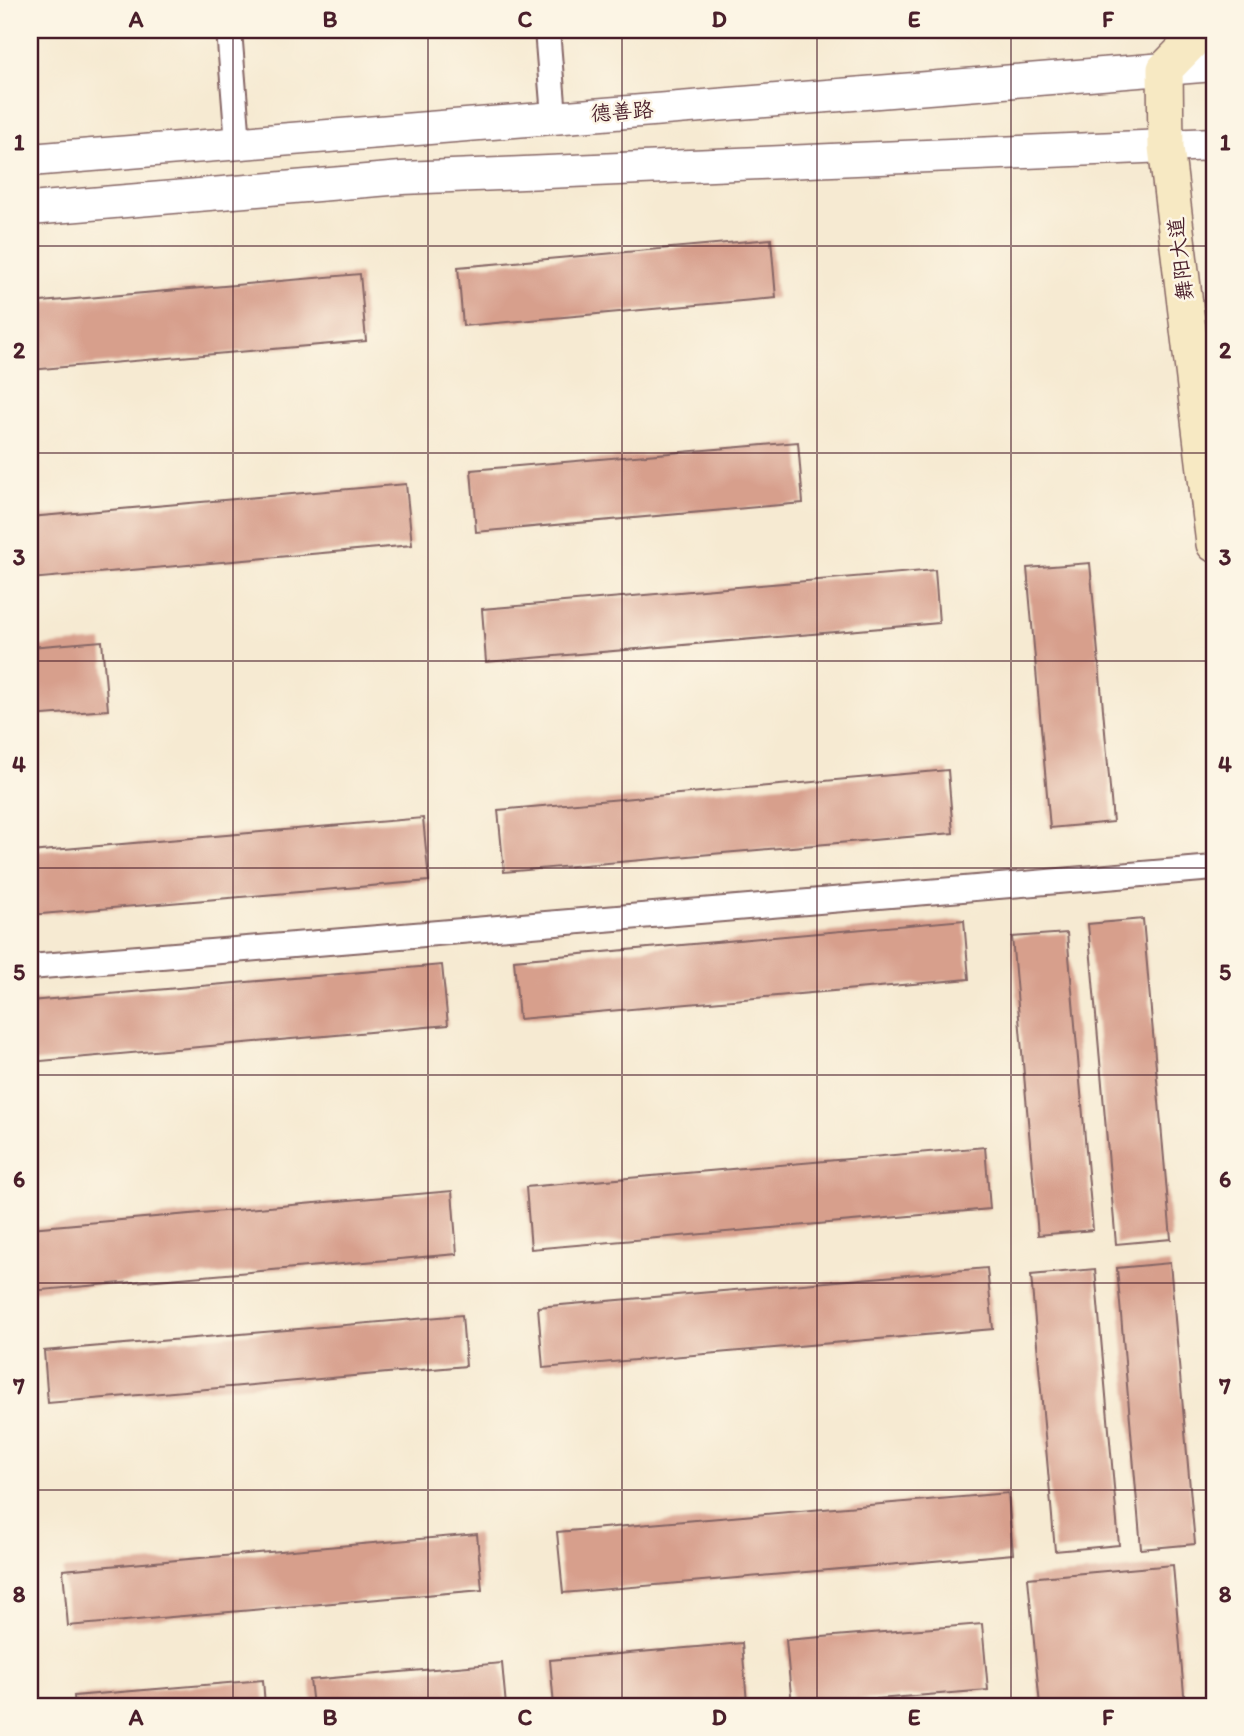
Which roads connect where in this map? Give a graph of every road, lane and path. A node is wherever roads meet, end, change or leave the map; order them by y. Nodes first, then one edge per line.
1 (229, 30) edge
2 (547, 30) edge
3 (1203, 30) edge
4 (1214, 65) edge
5 (1166, 69) junction
6 (554, 116) junction
7 (238, 143) junction
8 (1214, 144) edge
9 (1166, 147) junction
10 (30, 160) edge
11 (30, 209) edge
12 (1214, 544) edge
13 (1214, 868) edge
14 (30, 967) edge

1 - 7 street
2 - 6 street
3 - 5 main road
4 - 5 street, 德善路
5 - 6 street, 德善路
5 - 9 main road, 舞阳大道
6 - 7 street, 德善路
7 - 10 street, 德善路
8 - 9 street
9 - 11 street
9 - 12 main road, 舞阳大道
13 - 14 street

